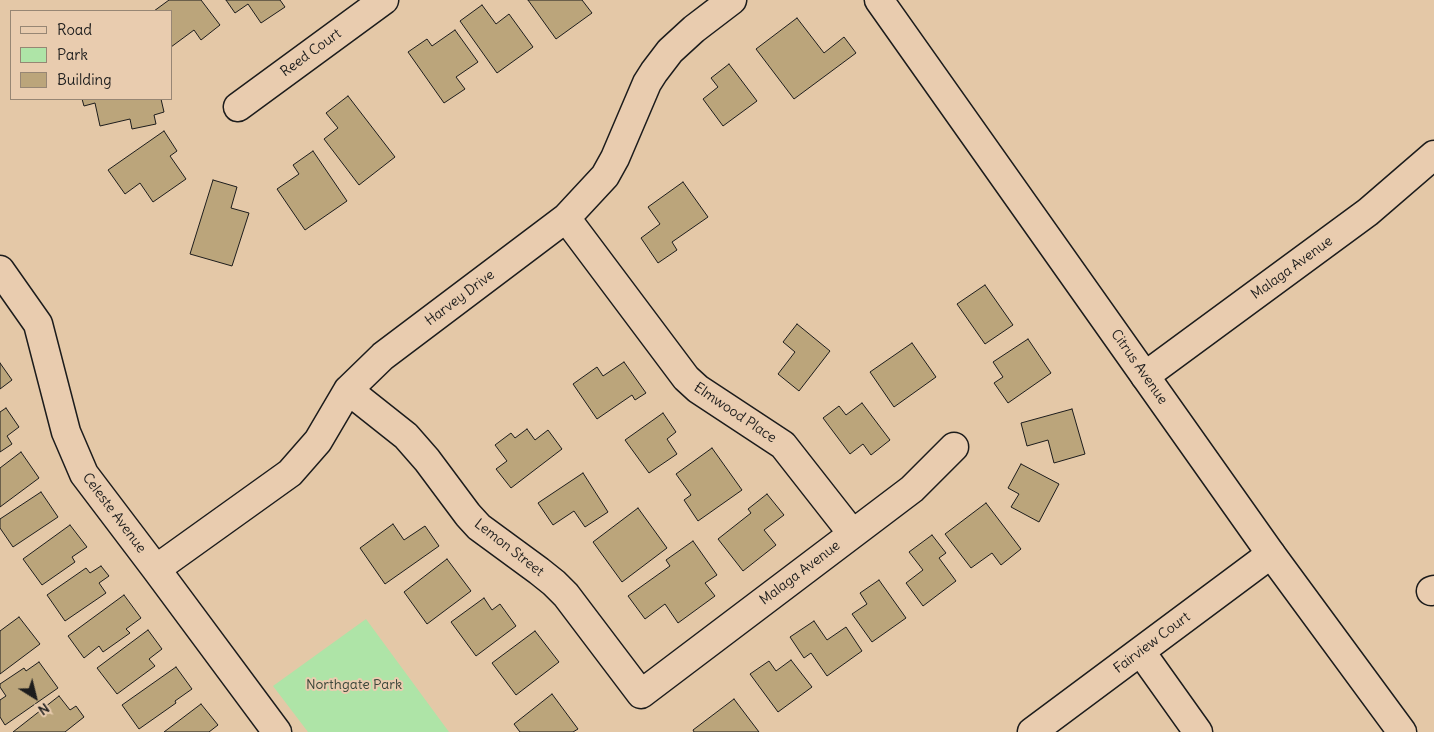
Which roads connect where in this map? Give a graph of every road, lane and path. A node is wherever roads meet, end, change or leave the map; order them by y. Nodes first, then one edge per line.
1 (384, 0) edge
2 (732, 0) edge
3 (879, 0) edge
4 (238, 107) dead end
5 (1434, 155) edge
6 (566, 218) junction
7 (0, 270) edge
8 (1145, 376) junction
9 (348, 390) junction
10 (954, 447) dead end
11 (852, 533) junction
12 (1272, 554) junction
13 (156, 569) junction
14 (1141, 652) junction
15 (641, 694) joint
16 (277, 732) edge
17 (1032, 732) edge
18 (1198, 732) edge
19 (1402, 732) edge

1 - 4 street, Reed Court
2 - 6 street, Harvey Drive
3 - 8 street, Citrus Avenue
5 - 8 street, Malaga Avenue
6 - 9 street, Harvey Drive
6 - 11 street, Elmwood Place
7 - 13 street, Celeste Avenue
8 - 12 street, Citrus Avenue
9 - 13 street, Harvey Drive
9 - 15 street, Lemon Street
10 - 11 street, Malaga Avenue
11 - 15 street, Malaga Avenue
12 - 14 street, Fairview Court
12 - 19 street, Citrus Avenue
13 - 16 street, Celeste Avenue
14 - 17 street, Fairview Court
14 - 18 street

